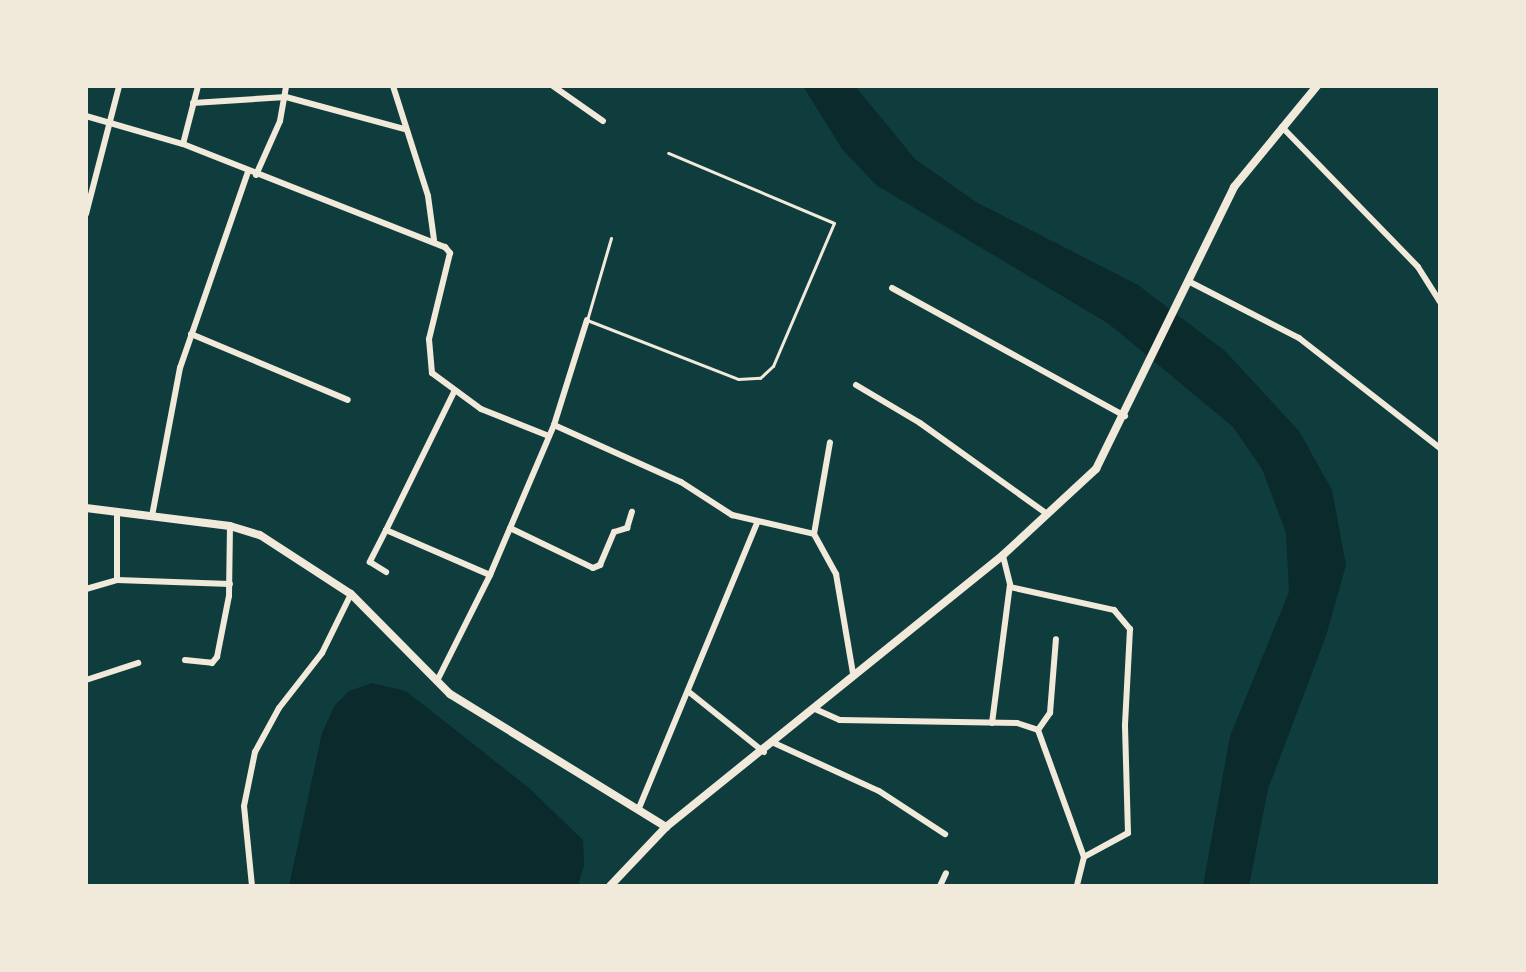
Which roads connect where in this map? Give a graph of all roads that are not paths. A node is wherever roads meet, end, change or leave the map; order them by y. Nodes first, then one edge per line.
1 (119, 86) edge
2 (198, 86) edge
3 (286, 86) edge
4 (393, 86) edge
5 (553, 86) edge
6 (1317, 86) edge
7 (286, 97) junction
8 (193, 103) junction
9 (86, 116) edge
10 (603, 121) dead end
11 (109, 124) junction
12 (1281, 127) junction
13 (405, 129) junction
14 (183, 144) junction
15 (668, 153) dead end
16 (248, 172) junction
17 (256, 175) junction
18 (86, 214) edge
19 (611, 238) dead end
20 (434, 240) junction
21 (1188, 281) junction
22 (892, 288) dead end
23 (1440, 302) edge
24 (587, 320) junction
25 (191, 334) junction
26 (856, 385) dead end
27 (454, 392) junction
28 (348, 400) dead end
29 (1125, 416) junction
30 (554, 425) junction
31 (549, 436) junction
32 (830, 442) dead end
33 (1440, 448) edge
34 (86, 508) edge
35 (117, 512) junction
36 (632, 512) dead end
37 (1047, 514) junction
38 (152, 516) junction
39 (757, 523) junction
40 (230, 526) junction
41 (510, 528) junction
42 (386, 530) junction
43 (814, 534) junction
44 (1003, 555) junction
45 (386, 572) dead end
46 (490, 575) junction
47 (117, 580) junction
48 (230, 584) junction
49 (1010, 587) junction
50 (86, 589) edge
51 (351, 594) junction
52 (1056, 639) dead end
53 (185, 660) dead end
54 (138, 663) dead end
55 (853, 673) junction
56 (86, 680) edge
57 (437, 681) junction
58 (689, 692) junction
59 (815, 709) junction
60 (992, 723) junction
61 (1038, 730) junction
62 (774, 743) junction
63 (764, 752) junction
64 (639, 808) junction
65 (666, 827) junction
66 (945, 834) dead end
67 (1084, 857) junction
68 (946, 873) dead end
69 (252, 886) edge
70 (610, 886) edge
71 (940, 886) edge
72 (1077, 886) edge

1 - 11 street
2 - 8 street
3 - 7 street
4 - 13 street
5 - 10 street
6 - 12 main road
7 - 8 street
7 - 13 street
7 - 17 street
8 - 14 street
9 - 11 street
11 - 14 street
11 - 18 street
12 - 21 main road
12 - 23 street
13 - 20 street
14 - 16 street
15 - 24 lane
16 - 17 street
16 - 25 street
17 - 20 street
19 - 24 lane
20 - 27 street
21 - 29 main road
21 - 33 street
22 - 29 street
24 - 30 street
25 - 28 street
25 - 38 street
26 - 37 street
27 - 31 street
27 - 42 street
29 - 37 main road
30 - 31 street
30 - 39 street
31 - 41 street
32 - 43 street
34 - 35 main road
35 - 38 main road
35 - 47 street
36 - 41 street
37 - 44 main road
38 - 40 main road
39 - 43 street
39 - 58 street
40 - 48 street
40 - 51 main road
41 - 46 street
42 - 45 street
42 - 46 street
43 - 55 street
44 - 49 street
44 - 55 main road
46 - 57 street
47 - 48 street
47 - 50 street
48 - 53 street
49 - 60 street
49 - 67 street
51 - 57 main road
51 - 69 street
52 - 61 street
54 - 56 street
55 - 59 main road
57 - 64 main road
58 - 63 street
58 - 64 street
59 - 60 street
59 - 62 main road
60 - 61 street
61 - 67 street
62 - 63 main road
62 - 66 street
63 - 65 main road
64 - 65 main road
65 - 70 main road
67 - 72 street
68 - 71 street

